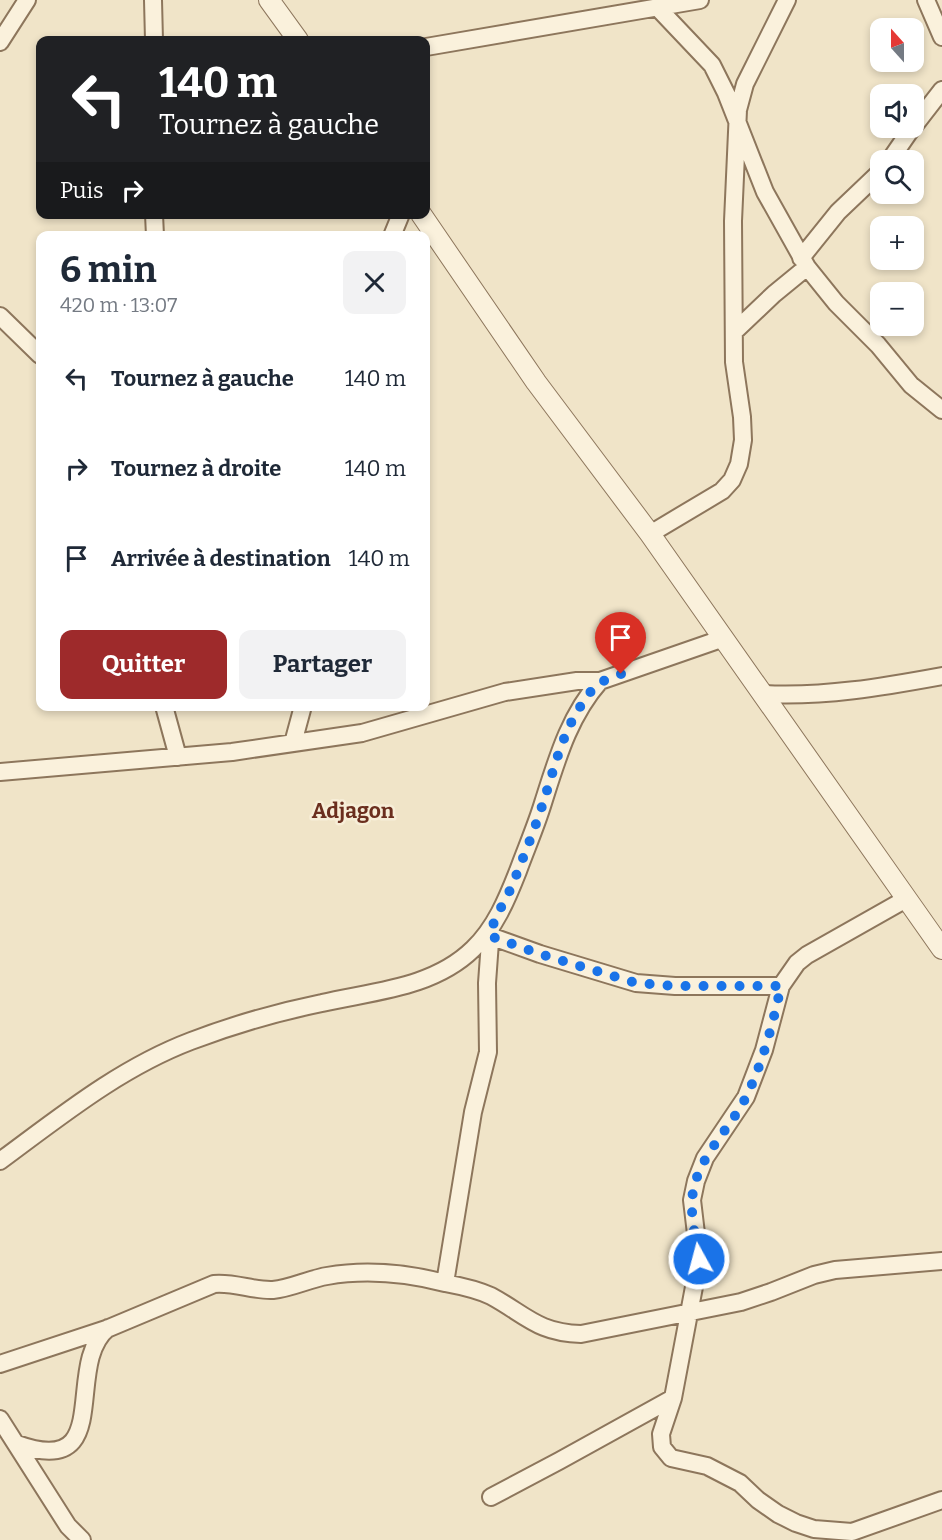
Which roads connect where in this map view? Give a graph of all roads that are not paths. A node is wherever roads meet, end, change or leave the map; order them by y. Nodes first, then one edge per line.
1 (27, 0) edge
2 (153, 0) edge
3 (269, 0) edge
4 (700, 0) edge
5 (787, 0) edge
6 (926, 0) edge
7 (657, 7) junction
8 (154, 36) edge
9 (295, 36) edge
10 (942, 37) edge
11 (0, 42) edge
12 (430, 46) edge
13 (942, 90) edge
14 (924, 113) edge
15 (737, 124) junction
16 (870, 182) edge
17 (424, 219) edge
18 (804, 262) junction
19 (0, 316) edge
20 (734, 332) junction
21 (36, 351) edge
22 (942, 410) edge
23 (650, 534) junction
24 (724, 639) junction
25 (942, 676) edge
26 (600, 681) junction
27 (764, 694) junction
28 (165, 711) edge
29 (302, 711) edge
30 (293, 743) junction
31 (178, 757) junction
32 (0, 772) edge
33 (906, 899) junction
34 (491, 932) junction
35 (942, 949) edge
36 (781, 986) junction
37 (0, 1161) edge
38 (942, 1261) edge
39 (445, 1283) junction
40 (688, 1313) junction
41 (108, 1328) junction
42 (0, 1364) edge
43 (673, 1398) junction
44 (0, 1419) edge
45 (17, 1444) junction
46 (491, 1497) dead end
47 (942, 1500) edge
48 (852, 1532) junction
49 (82, 1540) edge
50 (833, 1540) edge

1 - 11 street
2 - 8 street
3 - 9 street
4 - 7 street
5 - 15 street
6 - 10 street
7 - 12 street
7 - 15 street
13 - 14 street
15 - 18 street
15 - 20 street
16 - 18 street
17 - 23 street
18 - 20 street
18 - 22 street
19 - 21 street
20 - 23 street
23 - 24 street
24 - 26 street
24 - 27 street
25 - 27 street
26 - 30 street
26 - 34 street
27 - 33 street
28 - 31 street
29 - 30 street
30 - 31 street
31 - 32 street
33 - 35 street
33 - 36 street
34 - 36 street
34 - 37 street
34 - 39 street
36 - 40 street
38 - 40 street
39 - 40 street
39 - 41 street
40 - 43 street
41 - 42 street
41 - 45 street
43 - 46 street
43 - 48 street
44 - 45 street
45 - 49 street
47 - 48 street
48 - 50 street

